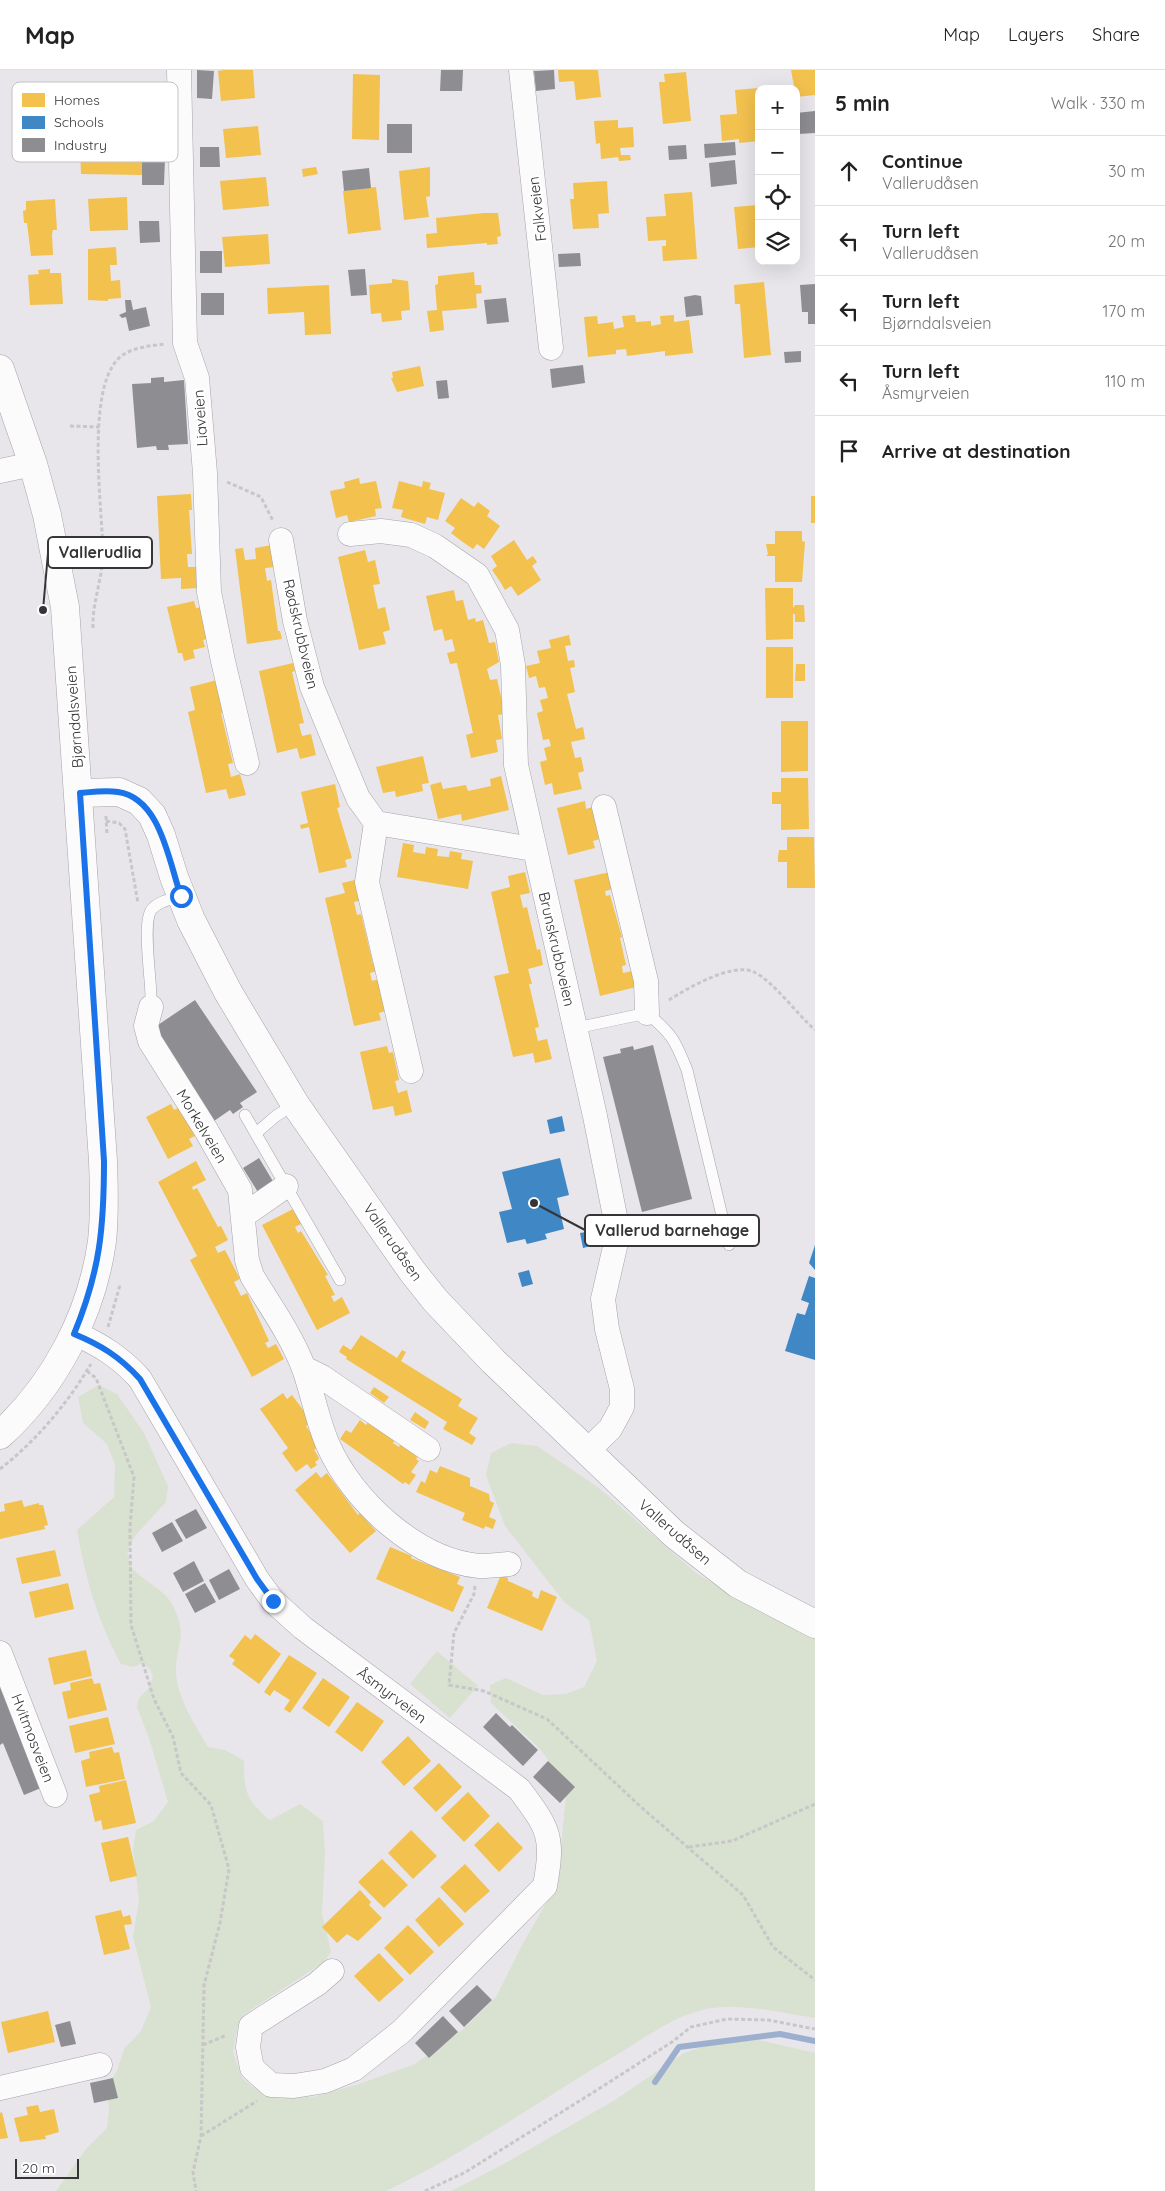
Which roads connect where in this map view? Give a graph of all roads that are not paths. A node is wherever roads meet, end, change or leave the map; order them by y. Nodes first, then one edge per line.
1 (179, 70) edge
2 (520, 70) edge
3 (551, 348) dead end
4 (0, 369) edge
5 (33, 464) junction
6 (0, 471) edge
7 (350, 534) dead end
8 (282, 540) road end
9 (247, 763) dead end
10 (80, 793) junction
11 (604, 806) dead end
12 (376, 823) junction
13 (533, 849) junction
14 (181, 896) junction
15 (150, 1007) joint
16 (647, 1013) junction
17 (576, 1028) junction
18 (411, 1071) dead end
19 (294, 1104) junction
20 (245, 1114) dead end
21 (256, 1133) junction
22 (286, 1186) junction
23 (244, 1215) junction
24 (729, 1245) dead end
25 (340, 1280) dead end
26 (74, 1334) junction
27 (304, 1368) junction
28 (0, 1435) edge
29 (428, 1449) dead end
30 (587, 1451) junction
31 (509, 1564) dead end
32 (815, 1624) edge
33 (0, 1653) edge
34 (55, 1795) dead end
35 (332, 1971) dead end
36 (100, 2065) dead end
37 (0, 2088) edge

1 - 9 street, Liaveien
2 - 3 street, Falkveien
4 - 5 street, Bjørndalsveien
5 - 6 street
5 - 10 street, Bjørndalsveien
7 - 13 street, Brunskrubbveien
8 - 12 street, Rødskrubbveien
10 - 14 street, Vallerudåsen
10 - 26 street, Bjørndalsveien
11 - 16 street
12 - 13 street
12 - 18 street
13 - 17 street, Brunskrubbveien
14 - 15 lane, Morkelveien
14 - 19 street, Vallerudåsen
15 - 23 street, Morkelveien
16 - 17 lane
16 - 24 lane
17 - 30 street, Brunskrubbveien
19 - 21 lane
19 - 30 street, Vallerudåsen
20 - 21 lane
21 - 22 lane
22 - 23 street
22 - 25 lane
23 - 27 street, Morkelveien
26 - 28 street, Bjørndalsveien
26 - 35 street, Åsmyrveien
27 - 29 street
27 - 31 street, Morkelveien
30 - 32 street, Vallerudåsen
33 - 34 street, Hvitmosveien
36 - 37 street

